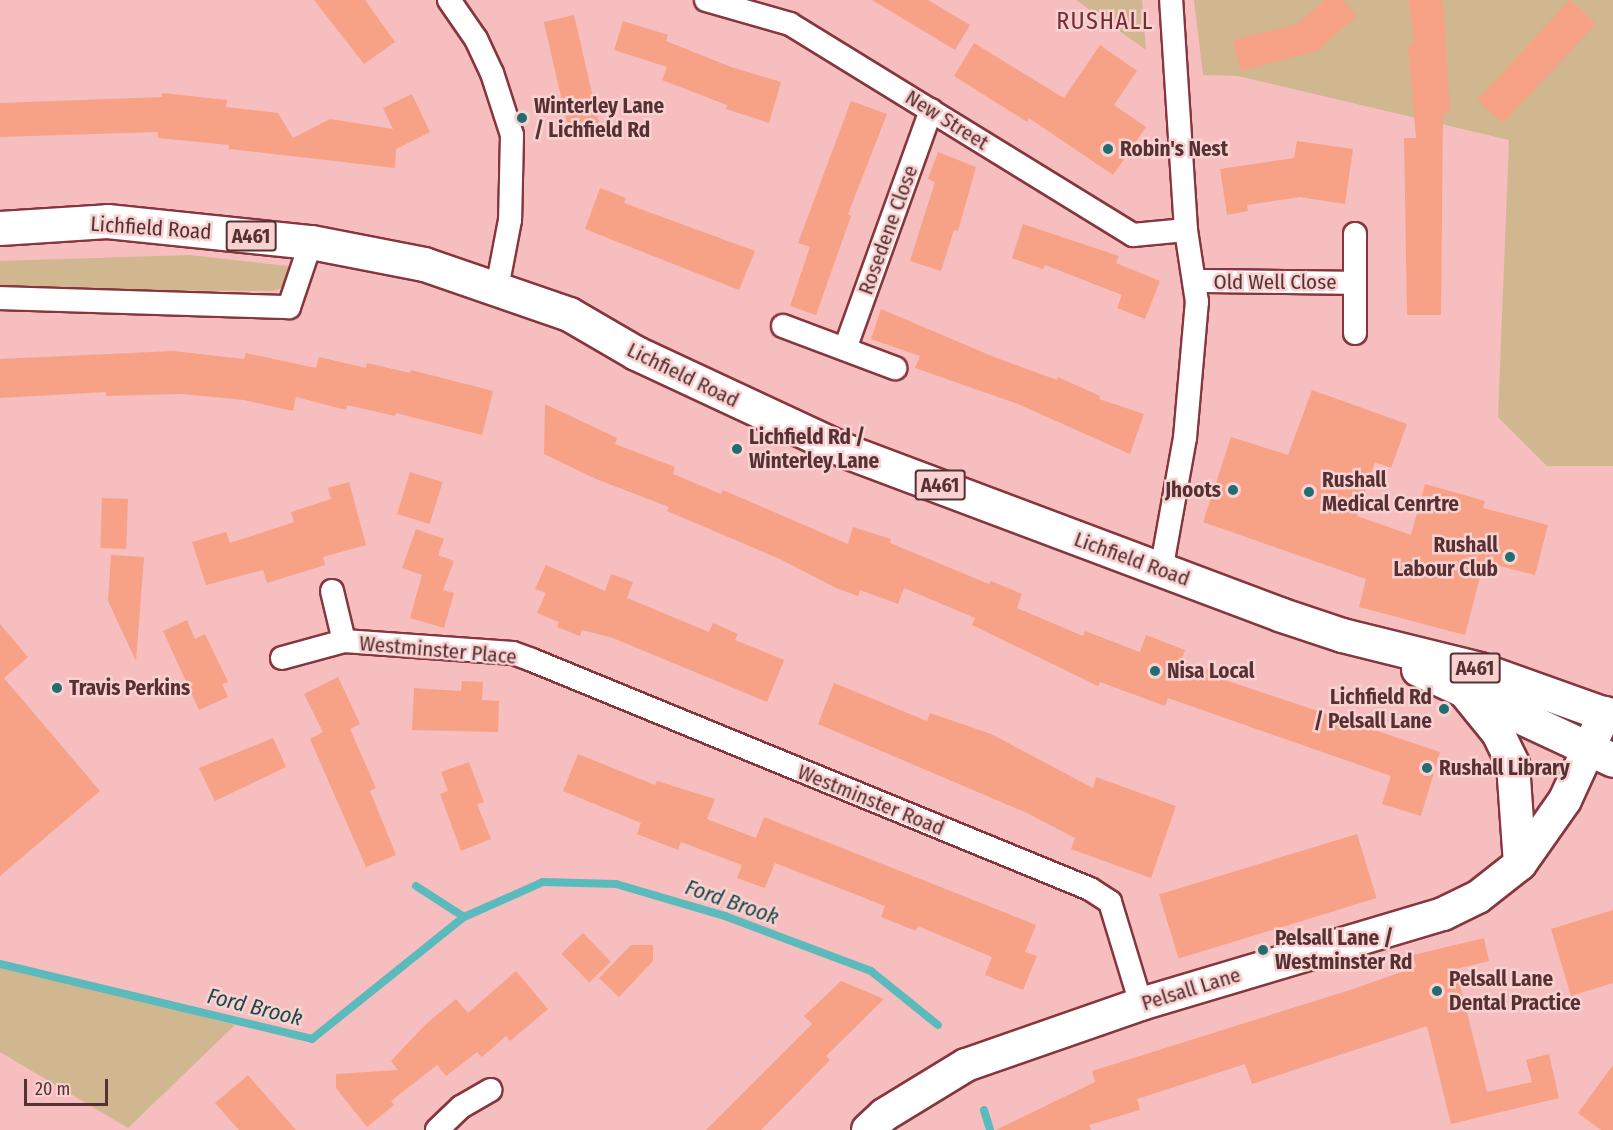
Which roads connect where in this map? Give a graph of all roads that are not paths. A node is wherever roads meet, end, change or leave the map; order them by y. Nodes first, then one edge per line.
1 (706, 0) edge
2 (1171, 0) edge
3 (456, 3) edge
4 (931, 110) junction
5 (0, 228) edge
6 (1186, 230) junction
7 (1355, 234) dead end
8 (310, 242) junction
9 (1354, 283) junction
10 (497, 288) junction
11 (1196, 292) junction
12 (0, 298) edge
13 (783, 326) dead end
14 (1355, 333) dead end
15 (845, 349) junction
16 (895, 368) dead end
17 (1161, 571) junction
18 (332, 591) dead end
19 (1342, 635) junction
20 (344, 641) junction
21 (282, 658) dead end
22 (532, 660) joint
23 (1463, 690) junction
24 (1609, 715) edge
25 (1602, 756) edge
26 (1520, 864) junction
27 (1141, 1004) junction
28 (490, 1090) dead end
29 (437, 1130) edge
30 (868, 1130) edge

1 - 4 street, New Street
2 - 6 street
3 - 10 street
4 - 6 street, New Street
4 - 15 street, Rosedene Close
5 - 8 highway, Lichfield Road / A461
6 - 11 street
7 - 9 street, Old Well Close
8 - 10 highway, Lichfield Road / A461
8 - 12 street
9 - 11 street, Old Well Close
9 - 14 street, Old Well Close
10 - 17 highway, Lichfield Road / A461
11 - 17 street
13 - 15 street
15 - 16 street
17 - 19 highway, Lichfield Road / A461
18 - 20 street, Westminster Place
19 - 23 highway, Lichfield Road
19 - 24 highway, Lichfield Road / A461
20 - 21 street, Westminster Place
20 - 22 street, Westminster Place
22 - 27 street, Westminster Road
23 - 25 highway, Lichfield Road
23 - 26 main road
24 - 25 main road, Pelsall Lane
25 - 26 main road, Pelsall Lane
26 - 27 main road, Pelsall Lane
27 - 30 main road, Pelsall Lane
28 - 29 street

